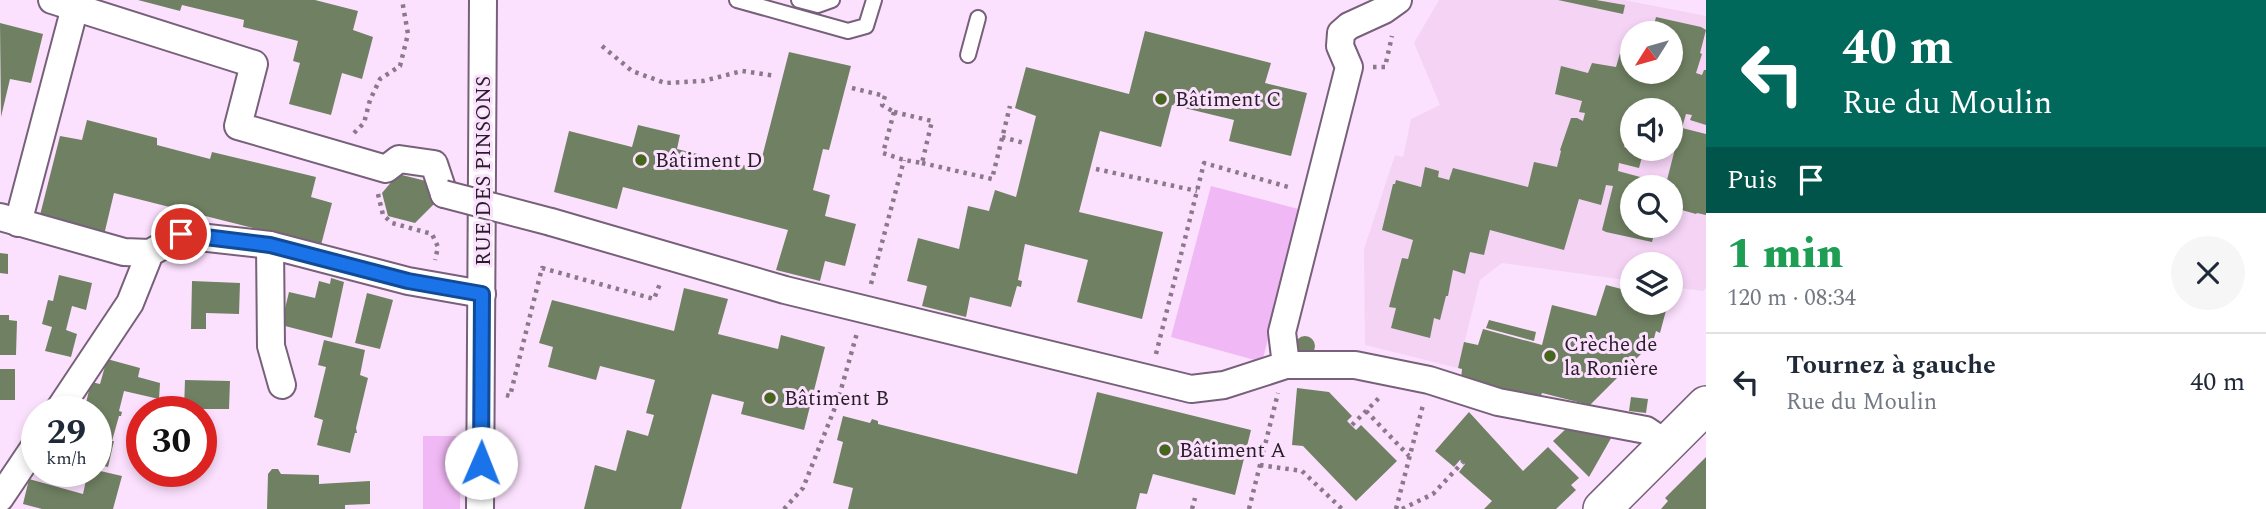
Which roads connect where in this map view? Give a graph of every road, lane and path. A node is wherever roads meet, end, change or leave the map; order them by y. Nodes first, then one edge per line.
1 (402, 0) edge
2 (482, 0) edge
3 (737, 0) edge
4 (799, 0) edge
5 (832, 0) edge
6 (874, 0) edge
7 (1398, 0) edge
8 (63, 4) edge
9 (978, 18) dead end
10 (1394, 26) dead end
11 (602, 46) dead end
12 (968, 54) dead end
13 (1388, 54) dead end
14 (776, 76) dead end
15 (852, 88) dead end
16 (1010, 106) dead end
17 (894, 112) junction
18 (1002, 137) junction
19 (1024, 143) dead end
20 (334, 154) junction
21 (904, 160) junction
22 (922, 163) junction
23 (1096, 169) dead end
24 (376, 184) dead end
25 (1197, 191) junction
26 (1317, 194) junction
27 (9, 220) edge
28 (270, 245) junction
29 (438, 247) dead end
30 (150, 253) junction
31 (669, 257) junction
32 (482, 294) junction
33 (864, 310) junction
34 (1286, 365) junction
35 (1402, 375) junction
36 (1149, 379) junction
37 (1429, 380) junction
38 (282, 385) dead end
39 (482, 393) junction
40 (68, 396) edge
41 (1706, 405) edge
42 (1366, 411) junction
43 (1352, 425) dead end
44 (1667, 444) junction
45 (1410, 457) junction
46 (1463, 462) dead end
47 (1260, 465) junction
48 (21, 467) edge
49 (0, 498) edge
50 (1195, 498) dead end
51 (480, 509) edge
52 (784, 509) edge
53 (1192, 509) edge
54 (1249, 509) edge
55 (1342, 509) edge
56 (1399, 509) edge
57 (1602, 509) edge

1 - 20 path
2 - 32 street, RUE DES PINSONS
3 - 6 lane
4 - 5 lane
7 - 26 street
8 - 20 street
8 - 27 street
9 - 12 lane
10 - 13 path
11 - 14 path
15 - 17 path
16 - 18 path
17 - 21 path
17 - 22 path
18 - 19 path
18 - 22 path
20 - 31 street, bridge
21 - 22 path
21 - 33 path
23 - 25 path
24 - 29 path
25 - 26 path
25 - 36 path
26 - 34 street
27 - 30 street
28 - 30 street
28 - 32 street
28 - 38 street
30 - 40 street
31 - 33 street
31 - 39 path
32 - 39 street, RUE DES PINSONS
33 - 36 street
33 - 52 path
34 - 35 street
34 - 36 street
34 - 47 path
35 - 37 street
35 - 42 path
37 - 44 street
37 - 45 path
39 - 51 street, RUE DES PINSONS
41 - 44 main road
42 - 43 path
42 - 45 path
44 - 57 main road
45 - 56 path
46 - 56 path
47 - 54 path
47 - 55 path
48 - 49 street
50 - 53 path

